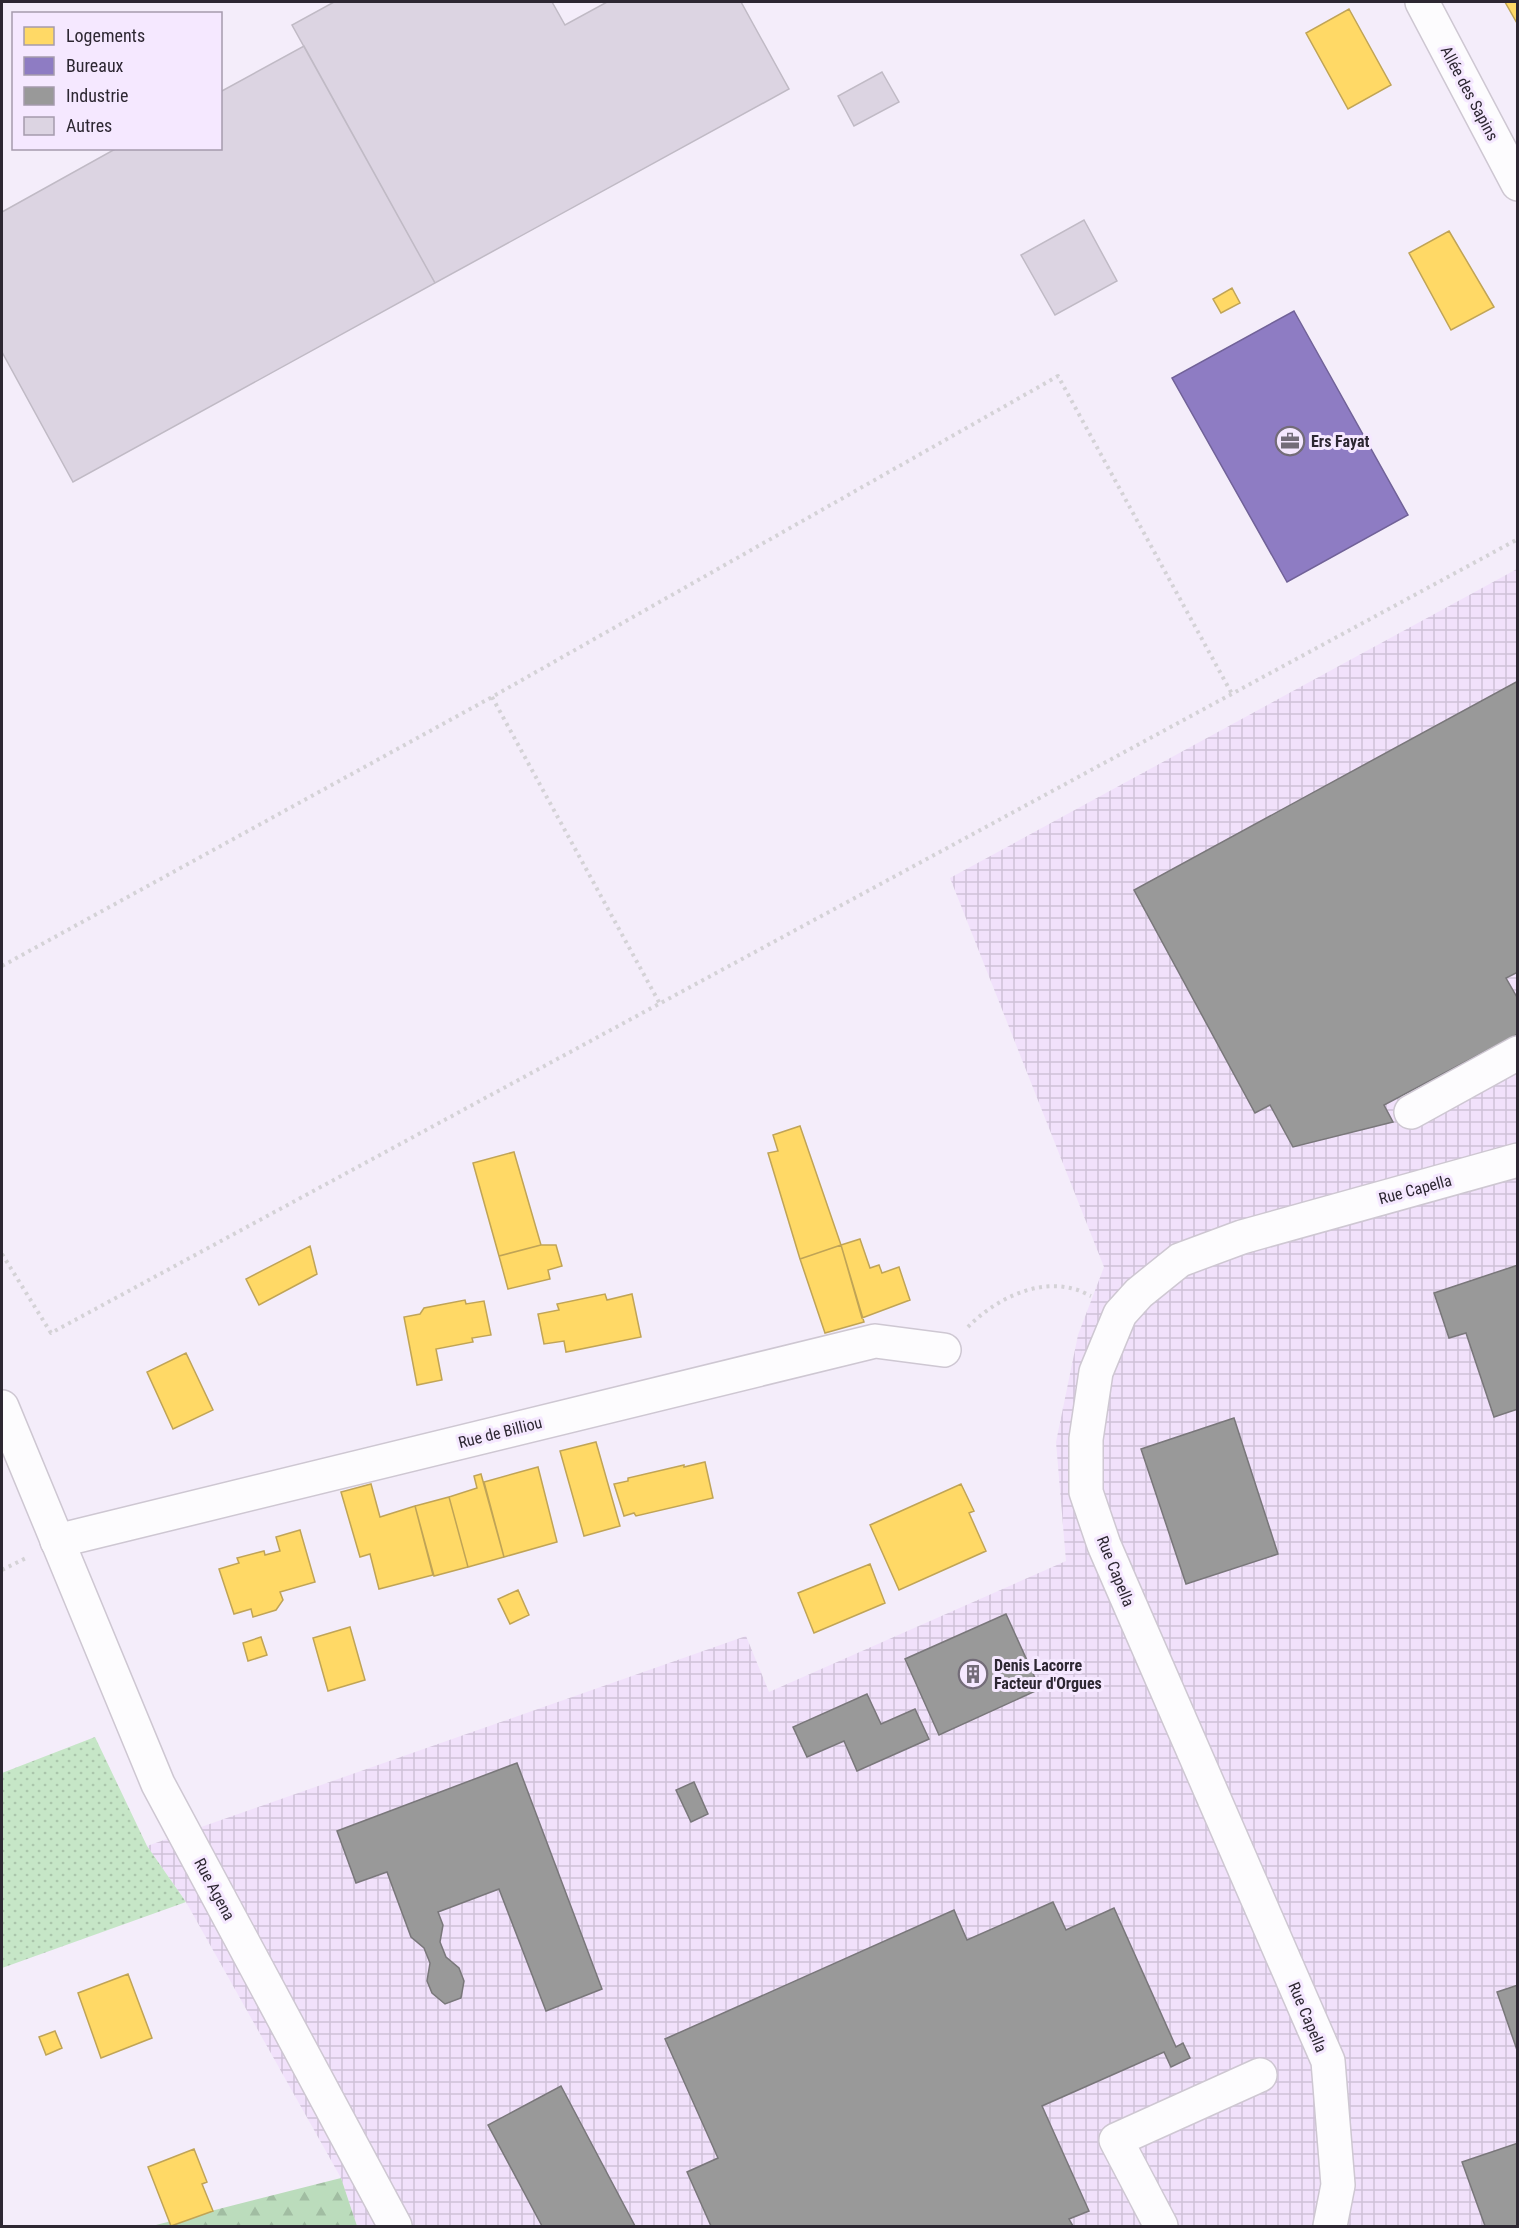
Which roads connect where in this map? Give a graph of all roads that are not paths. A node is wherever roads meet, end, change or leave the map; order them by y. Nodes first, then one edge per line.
1 (1422, 2) edge
2 (1518, 184) edge
3 (1518, 1053) edge
4 (1411, 1112) dead end
5 (1518, 1160) edge
6 (944, 1350) road end
7 (2, 1407) edge
8 (57, 1541) junction
9 (1260, 2075) dead end
10 (395, 2226) edge
11 (1161, 2226) edge
12 (1330, 2226) edge

1 - 2 street, Allée des Sapins
3 - 4 street
5 - 12 street, Rue Capella
6 - 8 street, Rue de Billiou
7 - 8 street, Rue Agena
8 - 10 street, Rue Agena
9 - 11 street

